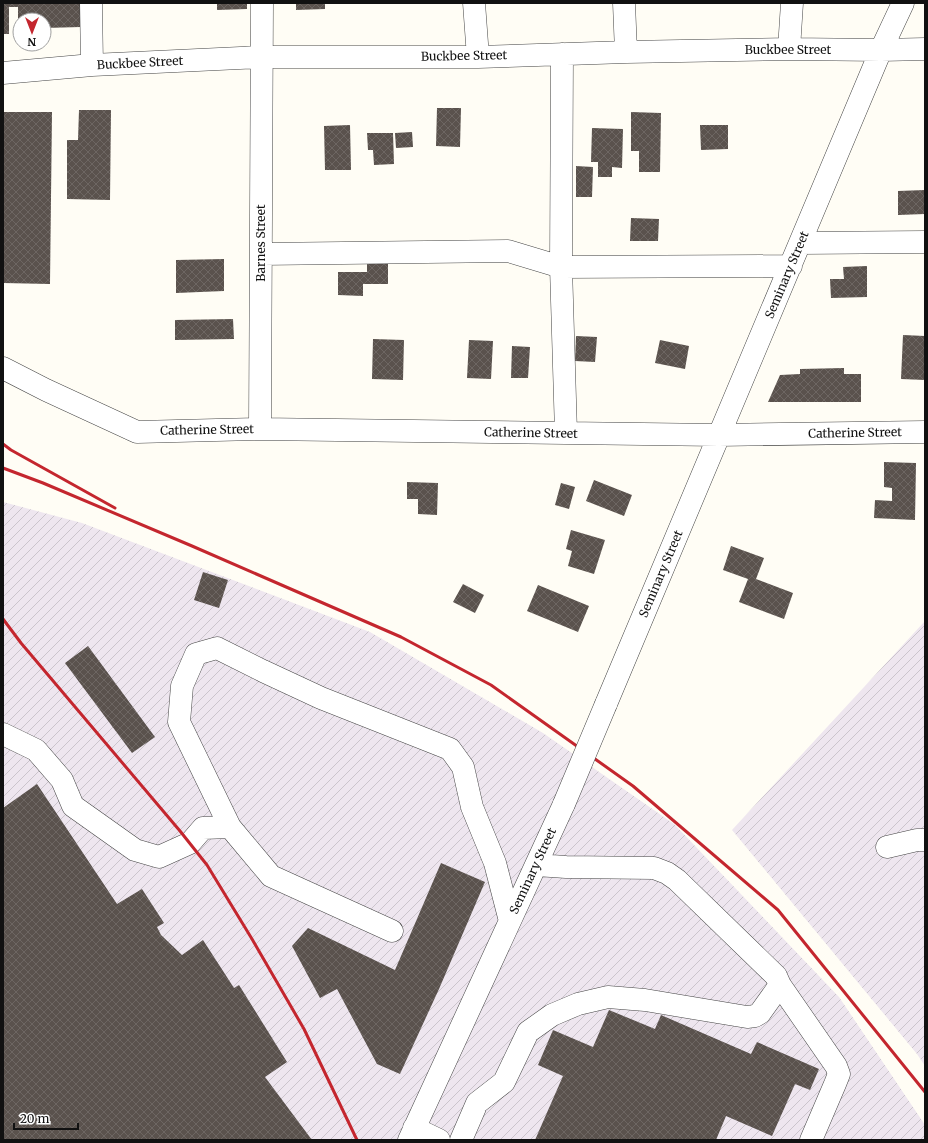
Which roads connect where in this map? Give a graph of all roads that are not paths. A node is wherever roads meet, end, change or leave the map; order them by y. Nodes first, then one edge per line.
1 (91, 3) edge
2 (262, 3) edge
3 (474, 3) edge
4 (624, 3) edge
5 (792, 3) edge
6 (903, 3) edge
7 (789, 49) junction
8 (925, 49) edge
9 (881, 50) junction
10 (626, 52) junction
11 (562, 54) junction
12 (261, 57) junction
13 (478, 57) junction
14 (92, 65) junction
15 (3, 73) edge
16 (925, 242) edge
17 (800, 243) junction
18 (261, 254) junction
19 (790, 266) junction
20 (561, 267) junction
21 (3, 368) edge
22 (260, 429) junction
23 (925, 432) edge
24 (566, 433) junction
25 (719, 435) junction
26 (3, 734) edge
27 (230, 827) junction
28 (925, 840) edge
29 (886, 847) dead end
30 (536, 865) junction
31 (510, 921) junction
32 (392, 931) dead end
33 (780, 985) junction
34 (411, 1134) edge
35 (439, 1140) edge
36 (461, 1140) edge
37 (811, 1140) edge

1 - 14 street
2 - 12 street, Barnes Street
3 - 13 street
4 - 10 street
5 - 7 street
6 - 9 street, Seminary Street
7 - 9 street, Buckbee Street
7 - 10 street, Buckbee Street
8 - 9 street, Buckbee Street
9 - 17 street, Seminary Street
10 - 11 street, Buckbee Street
11 - 13 street, Buckbee Street
11 - 20 street
12 - 13 street, Buckbee Street
12 - 14 street, Buckbee Street
12 - 18 street, Barnes Street
14 - 15 street, Buckbee Street
16 - 17 street
17 - 19 street, Seminary Street
18 - 20 street
18 - 22 street, Barnes Street
19 - 20 street
19 - 25 street, Seminary Street
20 - 24 street
21 - 22 street, Catherine Street
22 - 24 street, Catherine Street
23 - 25 street, Catherine Street
24 - 25 street, Catherine Street
25 - 30 street, Seminary Street, bridge
26 - 27 street
27 - 31 street
27 - 32 street
28 - 29 street
30 - 31 street, Seminary Street
30 - 33 street
31 - 34 street, Seminary Street
33 - 36 street
33 - 37 street
34 - 35 street

